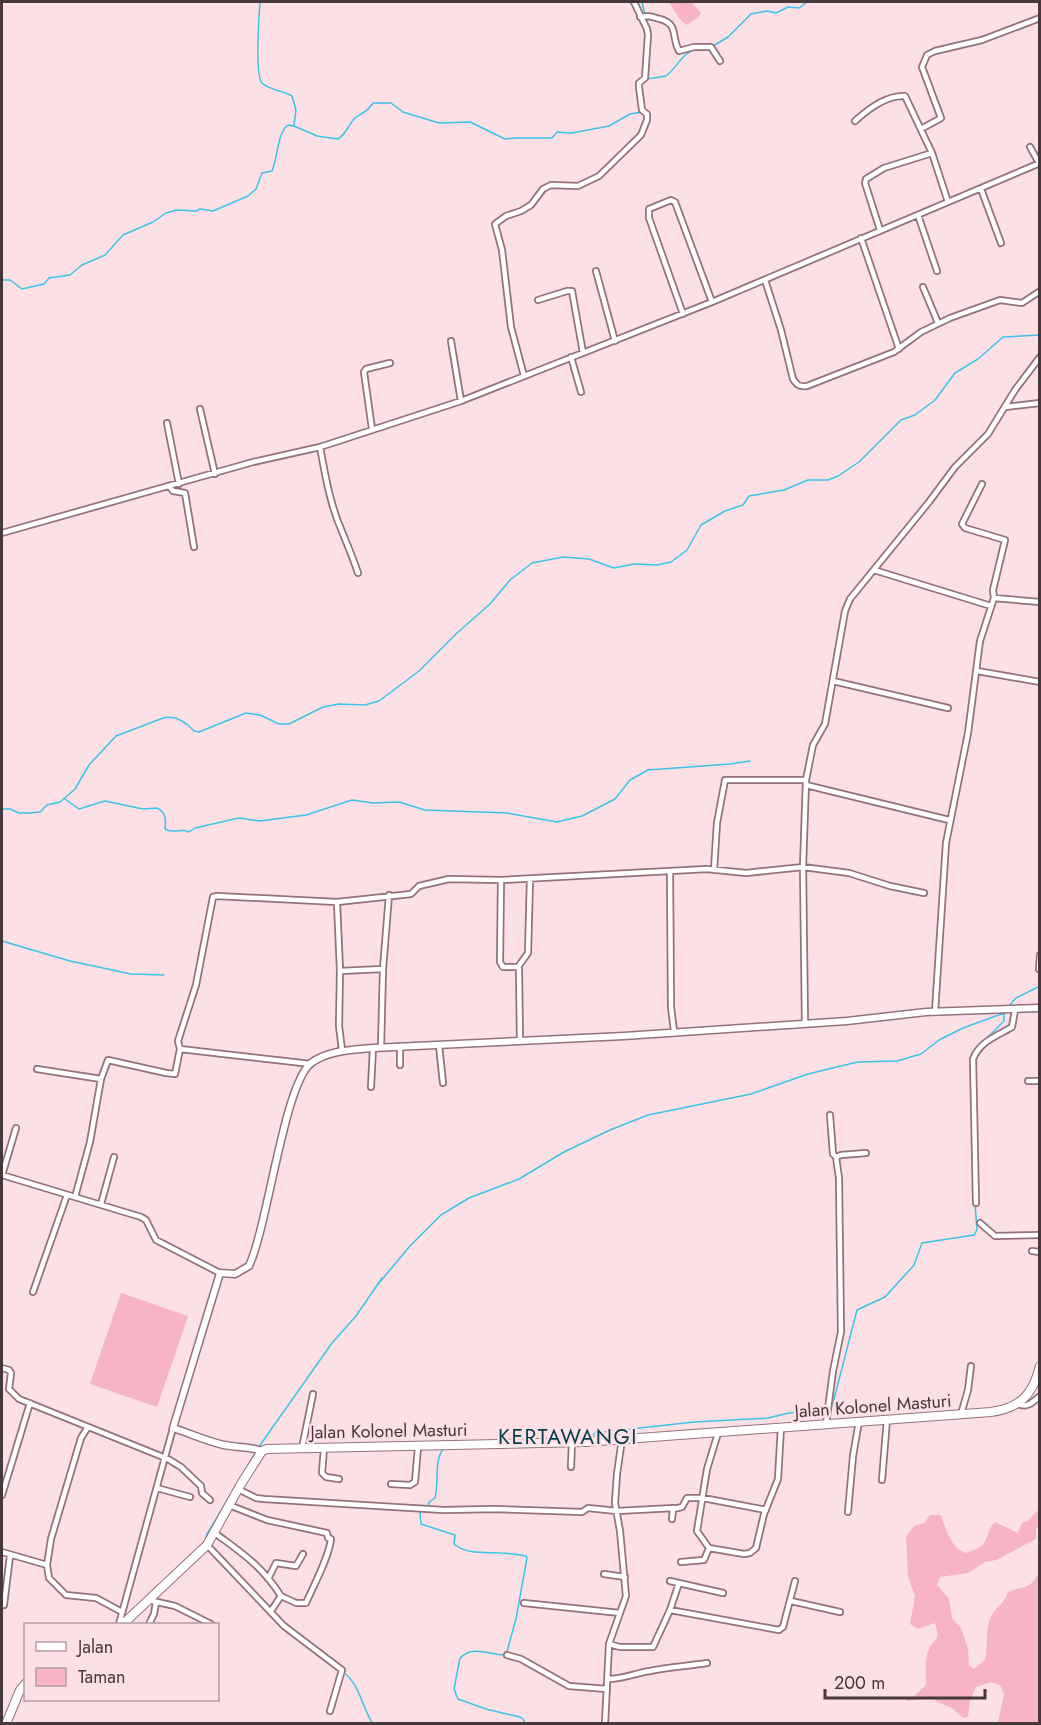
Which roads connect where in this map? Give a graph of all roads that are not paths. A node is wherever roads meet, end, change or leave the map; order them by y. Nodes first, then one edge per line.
1 (634, 2) edge
2 (640, 17) junction
3 (1040, 18) edge
4 (720, 61) dead end
5 (855, 121) dead end
6 (921, 129) junction
7 (1030, 147) dead end
8 (932, 153) junction
9 (1039, 163) edge
10 (981, 189) junction
11 (948, 202) junction
12 (918, 215) junction
13 (880, 230) junction
14 (861, 238) junction
15 (1001, 243) dead end
16 (596, 271) dead end
17 (937, 271) dead end
18 (765, 280) junction
19 (923, 287) dead end
20 (1040, 291) edge
21 (538, 300) dead end
22 (712, 302) junction
23 (683, 314) junction
24 (938, 322) junction
25 (615, 340) junction
26 (451, 341) dead end
27 (899, 349) junction
28 (583, 353) junction
29 (571, 357) junction
30 (1040, 357) edge
31 (390, 363) dead end
32 (524, 376) junction
33 (581, 392) dead end
34 (461, 401) junction
35 (1040, 403) edge
36 (1005, 407) junction
37 (200, 409) dead end
38 (167, 423) dead end
39 (372, 429) junction
40 (320, 447) junction
41 (214, 474) junction
42 (179, 484) junction
43 (982, 484) dead end
44 (169, 486) junction
45 (2, 532) edge
46 (194, 547) dead end
47 (874, 570) junction
48 (358, 573) dead end
49 (994, 598) junction
50 (1040, 602) edge
51 (991, 606) junction
52 (976, 671) junction
53 (833, 681) junction
54 (1040, 682) edge
55 (948, 708) dead end
56 (806, 782) junction
57 (949, 820) junction
58 (803, 867) junction
59 (714, 870) junction
60 (670, 872) junction
61 (530, 879) junction
62 (501, 880) junction
63 (924, 893) dead end
64 (388, 895) junction
65 (337, 902) junction
66 (1040, 955) edge
67 (518, 967) junction
68 (383, 969) junction
69 (1039, 969) edge
70 (340, 971) junction
71 (1040, 1008) edge
72 (1012, 1010) junction
73 (935, 1012) junction
74 (805, 1024) junction
75 (674, 1031) junction
76 (520, 1041) junction
77 (439, 1045) junction
78 (400, 1046) junction
79 (381, 1047) junction
80 (373, 1048) junction
81 (180, 1049) junction
82 (342, 1050) junction
83 (311, 1064) junction
84 (400, 1065) dead end
85 (37, 1069) dead end
86 (101, 1079) junction
87 (1028, 1081) dead end
88 (1040, 1081) edge
89 (443, 1083) dead end
90 (371, 1087) dead end
91 (830, 1115) dead end
92 (16, 1128) dead end
93 (866, 1153) dead end
94 (114, 1157) dead end
95 (836, 1157) junction
96 (2, 1175) edge
97 (67, 1195) junction
98 (75, 1197) junction
99 (976, 1203) dead end
100 (101, 1204) junction
101 (980, 1223) dead end
102 (1040, 1235) edge
103 (1032, 1251) dead end
104 (1040, 1252) edge
105 (220, 1274) junction
106 (33, 1292) dead end
107 (971, 1366) dead end
108 (1040, 1366) edge
109 (2, 1368) edge
110 (313, 1394) dead end
111 (1040, 1396) edge
112 (30, 1403) junction
113 (1018, 1404) junction
114 (961, 1414) junction
115 (887, 1419) junction
116 (859, 1421) junction
117 (826, 1424) junction
118 (88, 1427) junction
119 (781, 1427) junction
120 (173, 1428) junction
121 (718, 1432) junction
122 (622, 1440) junction
123 (572, 1442) junction
124 (418, 1447) junction
125 (302, 1448) junction
126 (324, 1448) junction
127 (260, 1450) junction
128 (166, 1458) junction
129 (572, 1467) dead end
130 (2, 1471) edge
131 (8, 1473) junction
132 (339, 1479) dead end
133 (882, 1480) dead end
134 (391, 1484) dead end
135 (157, 1488) junction
136 (238, 1490) junction
137 (2, 1495) edge
138 (190, 1497) dead end
139 (703, 1497) junction
140 (210, 1500) dead end
141 (229, 1505) junction
142 (674, 1508) junction
143 (766, 1510) junction
144 (616, 1511) junction
145 (848, 1512) dead end
146 (672, 1519) dead end
147 (214, 1533) junction
148 (207, 1545) junction
149 (709, 1548) junction
150 (2, 1552) edge
151 (303, 1554) dead end
152 (10, 1556) junction
153 (681, 1562) dead end
154 (47, 1565) junction
155 (604, 1574) dead end
156 (269, 1577) junction
157 (625, 1577) junction
158 (670, 1581) dead end
159 (795, 1581) dead end
160 (679, 1583) junction
161 (723, 1593) dead end
162 (281, 1596) junction
163 (152, 1601) junction
164 (790, 1601) junction
165 (524, 1603) dead end
166 (4, 1605) dead end
167 (670, 1610) junction
168 (270, 1611) junction
169 (122, 1612) junction
170 (840, 1612) dead end
171 (620, 1613) junction
172 (121, 1623) edge
173 (122, 1623) edge
174 (149, 1623) edge
175 (209, 1623) edge
176 (609, 1644) junction
177 (507, 1654) dead end
178 (707, 1663) dead end
179 (609, 1679) junction
180 (24, 1685) edge
181 (607, 1689) junction
182 (330, 1711) dead end
183 (6, 1724) edge
184 (605, 1724) edge

1 - 2 street
2 - 4 street
2 - 32 street
3 - 6 street
5 - 6 street
6 - 8 street
7 - 9 street
8 - 11 street
8 - 13 street
9 - 10 street
10 - 11 street
10 - 15 street
11 - 12 street
12 - 13 street
12 - 17 street
13 - 14 street
14 - 18 street
14 - 27 street
16 - 25 street
18 - 22 street
18 - 27 street
19 - 24 street
20 - 24 street
21 - 28 street
22 - 23 street
22 - 23 street
23 - 25 street
24 - 27 street
25 - 28 street
26 - 34 street
28 - 29 street
29 - 32 street
29 - 33 street
30 - 36 street
31 - 39 street
32 - 34 street
34 - 39 street
35 - 36 street
36 - 47 street
37 - 41 street
38 - 42 street
39 - 40 street
40 - 41 street
40 - 48 street
41 - 42 street
42 - 44 street
43 - 49 street
44 - 45 street
44 - 46 street
47 - 51 street
47 - 53 street
49 - 50 street
49 - 51 street
51 - 52 street
52 - 54 street
52 - 57 street
53 - 55 street
53 - 56 street
56 - 57 street
56 - 58 street
56 - 59 street
57 - 73 street
58 - 59 street
58 - 63 street
58 - 74 street
59 - 60 street
60 - 61 street
60 - 75 street
61 - 62 street
61 - 67 street
62 - 64 street
62 - 67 street
64 - 65 street
64 - 68 street
65 - 70 street
65 - 81 street
66 - 69 street
67 - 76 street
68 - 70 street
68 - 79 street
70 - 82 street
71 - 72 street
72 - 73 street
72 - 99 street
73 - 74 street
74 - 75 street
75 - 76 street
76 - 77 street
77 - 78 street
77 - 89 street
78 - 79 street
78 - 84 street
79 - 80 street
80 - 82 street
80 - 90 street
81 - 83 street
81 - 86 street
82 - 83 street
83 - 105 street
85 - 86 street
86 - 98 street
87 - 88 street
91 - 95 street
92 - 96 street
93 - 95 street
94 - 100 street
95 - 117 street
96 - 97 street
97 - 98 street
97 - 106 street
98 - 100 street
100 - 105 street
101 - 102 street
103 - 104 street
105 - 120 street
107 - 114 street
108 - 113 main road
109 - 112 street
110 - 125 street
111 - 113 street
112 - 118 street
112 - 131 street
113 - 114 main road, Jalan Kolonel Masturi
114 - 115 main road, Jalan Kolonel Masturi
115 - 116 main road, Jalan Kolonel Masturi
115 - 133 street
116 - 117 main road, Jalan Kolonel Masturi
116 - 145 street
117 - 119 main road, Jalan Kolonel Masturi
118 - 128 street
118 - 154 street
119 - 121 main road, Jalan Kolonel Masturi
119 - 143 street
120 - 127 street
120 - 128 street
121 - 122 main road, Jalan Kolonel Masturi
121 - 139 street
122 - 123 main road, Jalan Kolonel Masturi
122 - 144 street
123 - 124 main road, Jalan Kolonel Masturi
123 - 129 street
124 - 126 main road, Jalan Kolonel Masturi
124 - 134 street
125 - 126 main road, Jalan Kolonel Masturi
125 - 127 main road, Jalan Kolonel Masturi
126 - 132 street
127 - 136 main road
128 - 135 street
128 - 140 street
130 - 131 street
131 - 137 street
135 - 138 street
135 - 169 street
136 - 141 main road
136 - 144 street
139 - 142 street
139 - 143 street
139 - 149 street
141 - 147 main road
141 - 162 street
142 - 144 street
142 - 146 street
143 - 149 street
144 - 157 street
147 - 148 main road
147 - 156 street
148 - 163 main road
148 - 168 street
149 - 153 street
150 - 152 street
151 - 156 street
152 - 154 street
152 - 166 street
154 - 169 street
155 - 157 street
156 - 162 street
157 - 171 street
158 - 160 street
159 - 164 street
160 - 161 street
160 - 167 street
162 - 168 street
163 - 173 main road
163 - 174 street
163 - 175 street
164 - 167 street
164 - 170 street
165 - 171 street
167 - 176 street
168 - 182 street
169 - 172 street
171 - 176 street
176 - 179 street
177 - 181 street
178 - 179 street
179 - 181 street
180 - 183 main road
181 - 184 street

